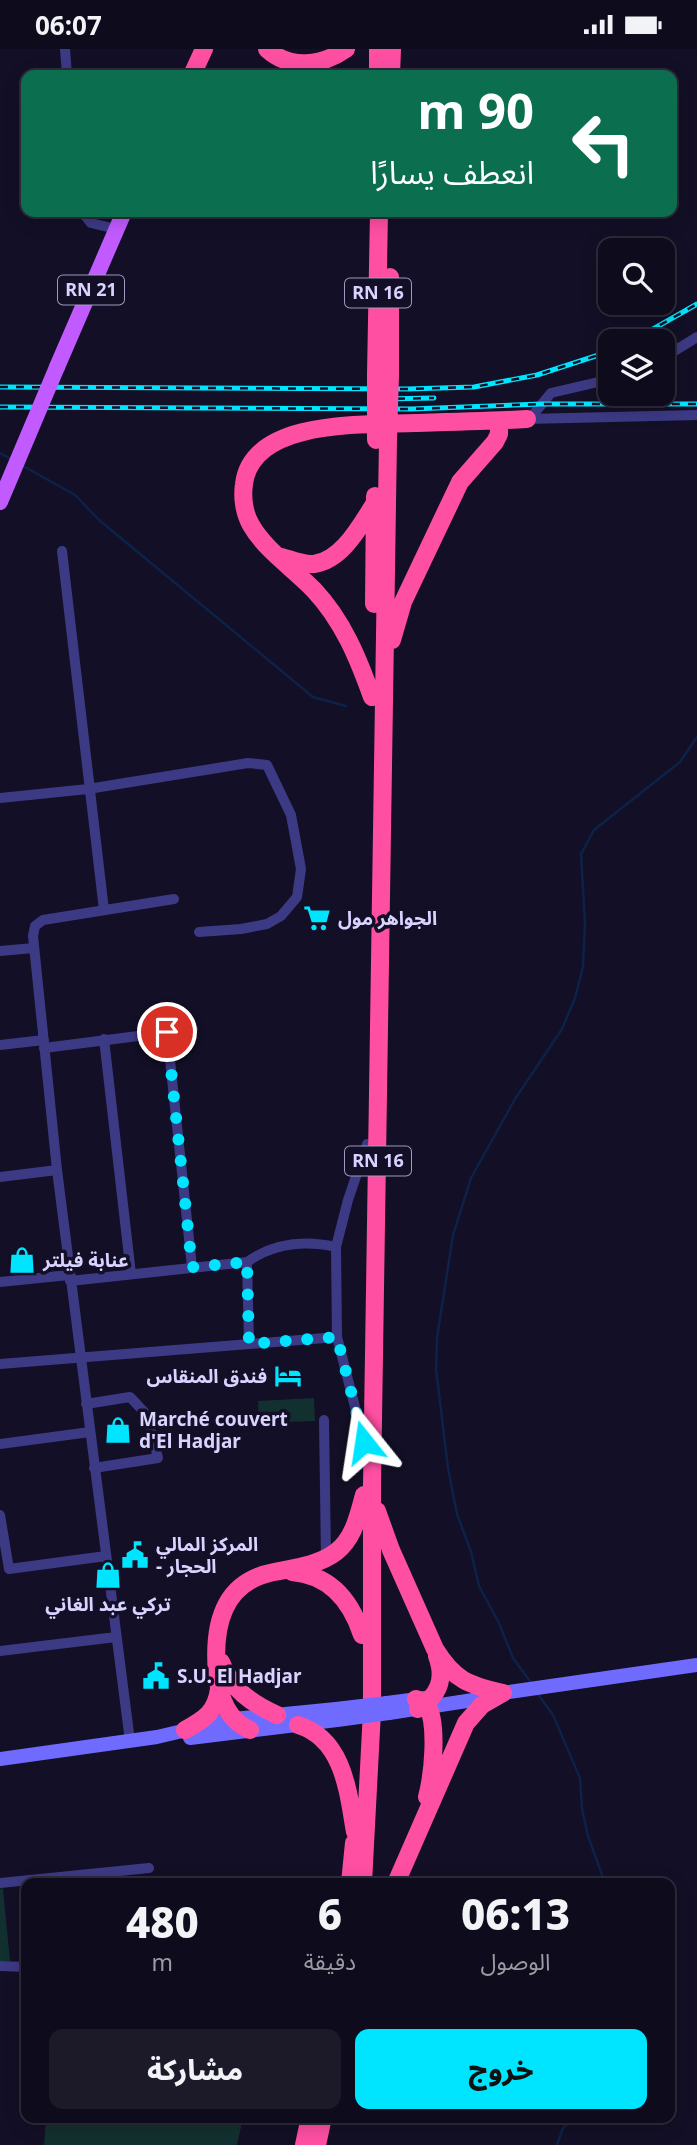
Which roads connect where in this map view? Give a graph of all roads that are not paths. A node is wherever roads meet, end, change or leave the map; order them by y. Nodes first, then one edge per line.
1 (65, 49) edge
2 (192, 49) edge
3 (204, 49) edge
4 (267, 49) edge
5 (346, 49) edge
6 (378, 49) edge
7 (391, 49) edge
8 (67, 70) edge
9 (183, 70) edge
10 (194, 70) edge
11 (378, 70) edge
12 (391, 70) edge
13 (86, 217) edge
14 (122, 217) edge
15 (379, 217) edge
16 (390, 217) edge
17 (116, 229) junction
18 (697, 337) edge
19 (675, 351) edge
20 (383, 375) junction
21 (598, 382) edge
22 (697, 415) edge
23 (527, 419) junction
24 (499, 421) junction
25 (382, 439) junction
26 (0, 502) edge
27 (375, 503) junction
28 (62, 551) dead end
29 (280, 557) junction
30 (385, 663) junction
31 (372, 697) junction
32 (88, 789) junction
33 (0, 798) edge
34 (174, 899) dead end
35 (104, 910) junction
36 (199, 932) dead end
37 (34, 947) junction
38 (0, 951) edge
39 (193, 1029) dead end
40 (167, 1032) junction
41 (104, 1039) junction
42 (44, 1044) junction
43 (0, 1045) edge
44 (367, 1144) junction
45 (57, 1170) junction
46 (0, 1177) edge
47 (336, 1247) junction
48 (247, 1262) junction
49 (192, 1267) junction
50 (131, 1274) junction
51 (70, 1278) junction
52 (0, 1282) edge
53 (337, 1337) junction
54 (249, 1344) junction
55 (80, 1357) junction
56 (0, 1363) edge
57 (86, 1404) junction
58 (324, 1420) dead end
59 (90, 1432) junction
60 (364, 1442) junction
61 (0, 1444) edge
62 (94, 1468) junction
63 (368, 1490) junction
64 (0, 1515) edge
65 (106, 1556) junction
66 (326, 1557) junction
67 (282, 1570) junction
68 (362, 1635) junction
69 (116, 1637) junction
70 (435, 1649) junction
71 (0, 1651) edge
72 (217, 1653) junction
73 (697, 1665) edge
74 (219, 1689) junction
75 (506, 1692) junction
76 (424, 1703) junction
77 (277, 1715) junction
78 (337, 1715) junction
79 (233, 1719) junction
80 (298, 1725) junction
81 (186, 1730) junction
82 (250, 1730) junction
83 (157, 1737) junction
84 (130, 1741) junction
85 (0, 1759) edge
86 (355, 1832) junction
87 (414, 1840) junction
88 (149, 1868) dead end
89 (50, 1878) edge
90 (350, 1878) edge
91 (363, 1878) edge
92 (398, 1878) edge
93 (21, 1881) edge
94 (0, 1883) edge
95 (0, 1966) edge
96 (21, 1967) edge
97 (309, 2123) edge
98 (322, 2123) edge
99 (304, 2145) edge
100 (317, 2145) edge

1 - 8 street
2 - 9 highway
3 - 10 highway
4 - 5 highway
6 - 11 highway
7 - 12 highway
13 - 17 street
14 - 17 main road, RN 21
15 - 20 highway, RN 16
16 - 20 highway, RN 16
17 - 26 main road, RN 21, bridge
18 - 19 street
20 - 25 highway, RN 16, bridge
21 - 23 street
22 - 23 street
23 - 24 highway
24 - 29 highway
24 - 30 highway
25 - 27 highway, RN 16
25 - 30 highway, RN 16
27 - 29 highway
27 - 31 highway, RN 16
28 - 32 street
29 - 31 highway
30 - 63 highway, RN 16
31 - 44 highway, RN 16
32 - 33 street
32 - 35 street
32 - 36 street
34 - 35 street
35 - 37 street
37 - 38 street
37 - 42 street
39 - 40 street
40 - 41 street
40 - 49 street
41 - 42 street
41 - 50 street
42 - 43 street
42 - 45 street
44 - 47 street
44 - 60 highway, RN 16
45 - 46 street
45 - 51 street
47 - 48 street
47 - 53 street
48 - 49 street
48 - 54 street
49 - 50 street
50 - 51 street
51 - 52 street
51 - 55 street
53 - 54 street
53 - 60 street
54 - 55 street
55 - 56 street
55 - 57 street
57 - 59 street
57 - 62 street
58 - 66 street
59 - 61 street
59 - 62 street
60 - 63 highway, RN 16
62 - 65 street
63 - 66 highway
63 - 68 highway, RN 16
63 - 70 highway
63 - 91 highway, RN 16
64 - 65 street
65 - 69 street
66 - 67 highway
67 - 68 highway
67 - 72 highway
68 - 86 highway, RN 16
69 - 71 street
69 - 84 street
70 - 75 highway
70 - 76 highway
72 - 74 highway
72 - 77 highway
73 - 75 main road
74 - 79 highway
74 - 81 highway
75 - 76 main road
75 - 87 highway
76 - 78 main road, bridge
76 - 87 highway
77 - 78 main road
77 - 79 main road
78 - 80 main road
79 - 81 main road
79 - 82 highway
80 - 82 main road
80 - 86 highway
81 - 83 main road
82 - 83 main road
83 - 84 main road
84 - 85 main road
86 - 90 highway, RN 16
87 - 92 highway
88 - 89 street
93 - 94 street
95 - 96 street
97 - 99 highway
98 - 100 highway

